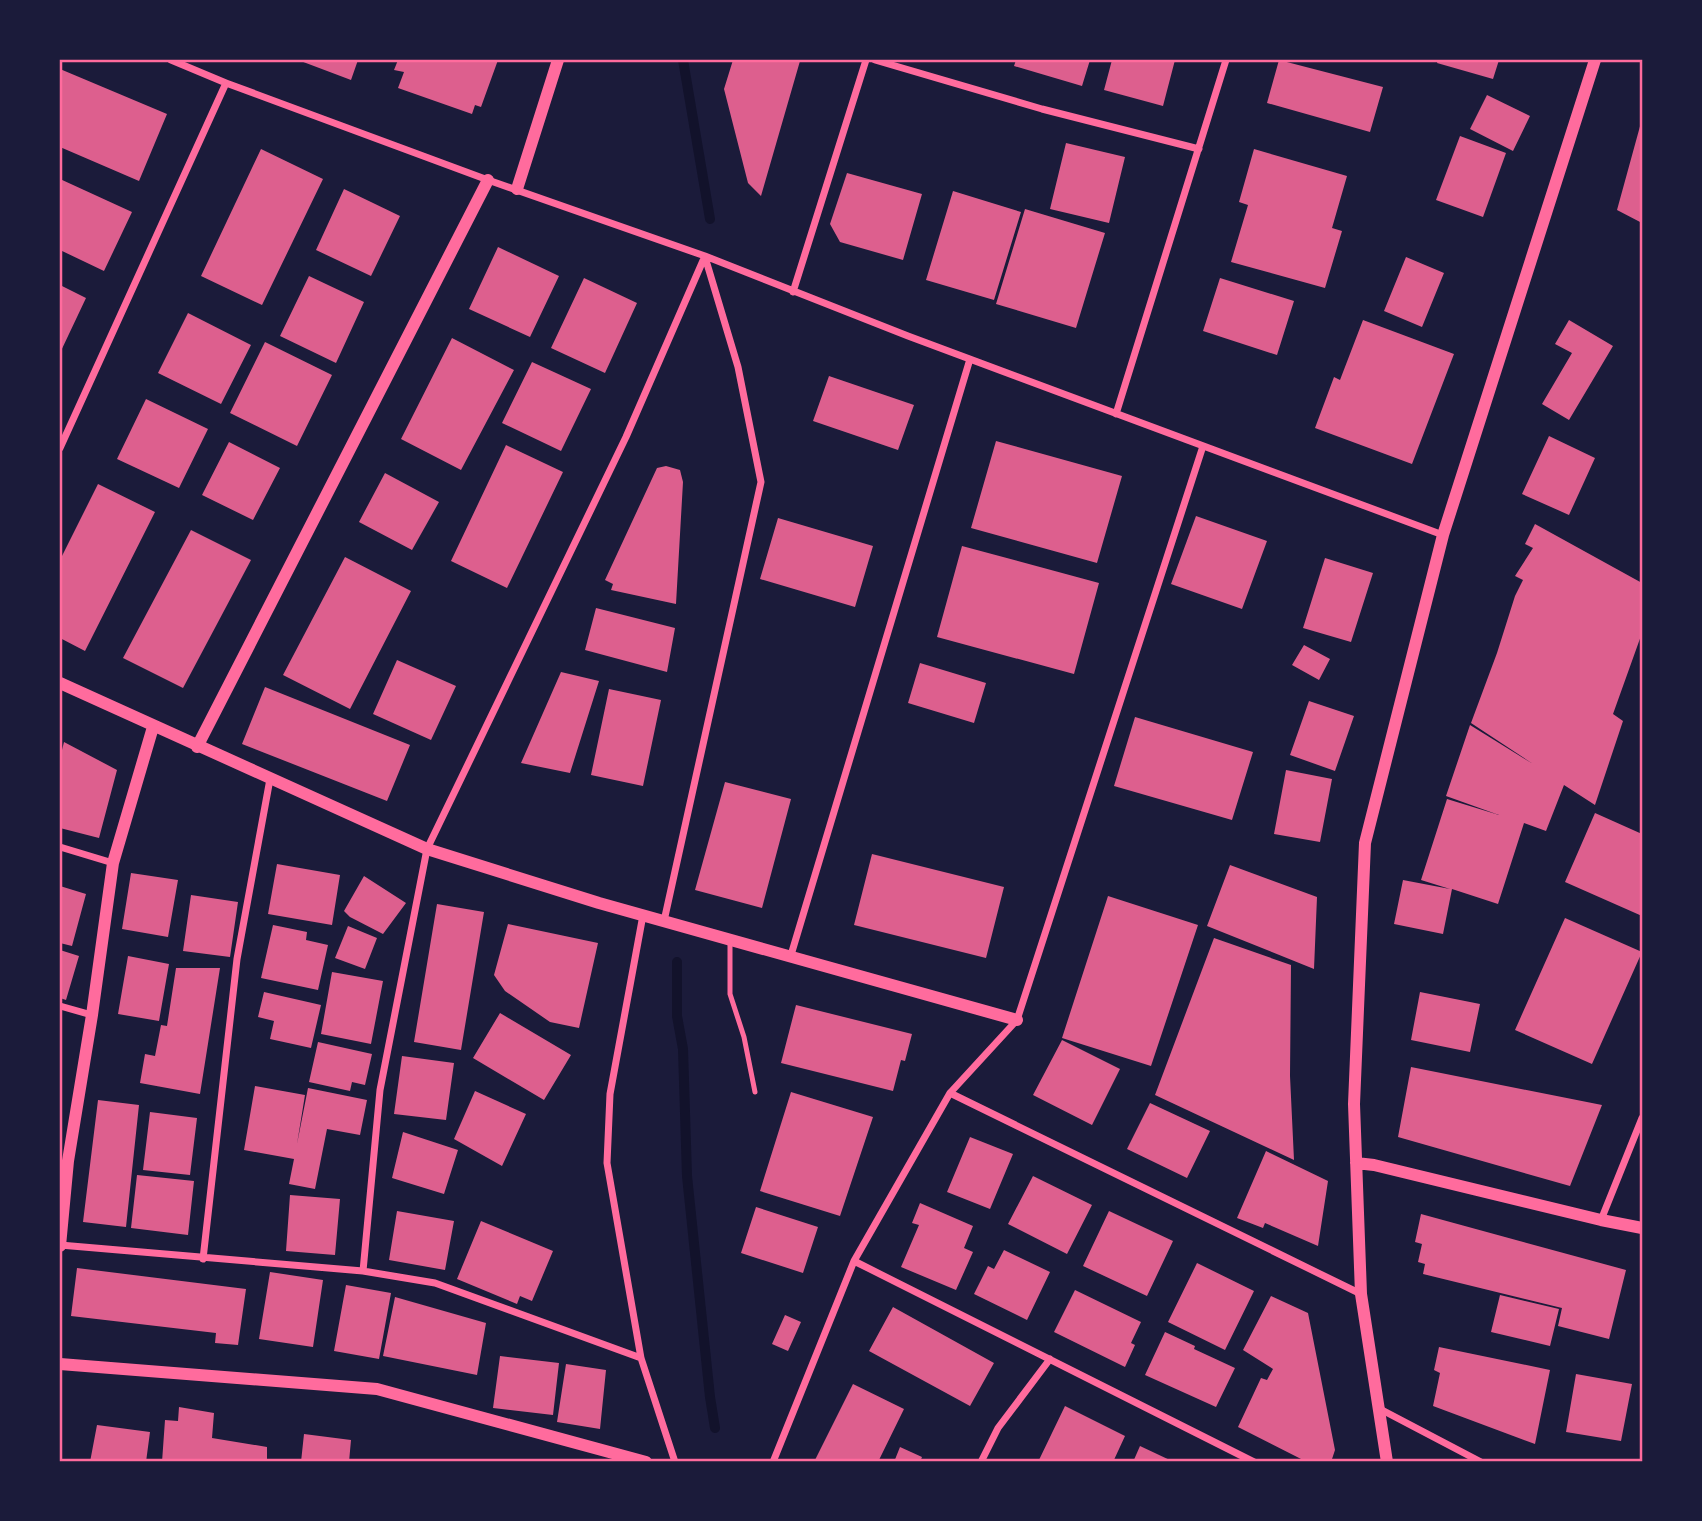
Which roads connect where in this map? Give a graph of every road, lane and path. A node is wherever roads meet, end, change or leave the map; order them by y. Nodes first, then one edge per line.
1 (171, 60) edge
2 (558, 60) edge
3 (866, 60) edge
4 (875, 60) edge
5 (1226, 60) edge
6 (1595, 60) edge
7 (226, 83) junction
8 (1199, 149) junction
9 (488, 180) junction
10 (517, 189) junction
11 (705, 256) junction
12 (793, 292) junction
13 (970, 359) junction
14 (1116, 414) junction
15 (1203, 446) junction
16 (60, 448) edge
17 (1443, 535) junction
18 (60, 683) edge
19 (153, 727) junction
20 (197, 747) junction
21 (270, 779) junction
22 (60, 847) edge
23 (427, 849) junction
24 (113, 863) junction
25 (643, 915) junction
26 (664, 921) junction
27 (730, 939) junction
28 (791, 955) junction
29 (60, 1006) edge
30 (92, 1015) junction
31 (1017, 1020) junction
32 (755, 1092) dead end
33 (950, 1093) junction
34 (1643, 1118) edge
35 (64, 1160) edge
36 (1356, 1163) junction
37 (1601, 1220) junction
38 (1643, 1228) edge
39 (60, 1246) edge
40 (203, 1259) junction
41 (854, 1261) junction
42 (363, 1271) junction
43 (1361, 1294) junction
44 (641, 1358) junction
45 (1049, 1359) junction
46 (60, 1364) edge
47 (1380, 1409) junction
48 (646, 1461) edge
49 (675, 1461) edge
50 (773, 1461) edge
51 (981, 1461) edge
52 (1255, 1461) edge
53 (1387, 1461) edge
54 (1481, 1461) edge

1 - 7 street
2 - 10 street
3 - 12 street
4 - 8 street
5 - 8 street
6 - 17 street
7 - 9 street
7 - 16 street
8 - 14 street
9 - 10 street
9 - 20 street
10 - 11 street
11 - 12 street
11 - 23 street
11 - 26 street
12 - 13 street
13 - 14 street
13 - 28 street
14 - 15 street
15 - 17 street
15 - 31 street
17 - 36 street
18 - 19 street
19 - 20 street
19 - 24 street
20 - 21 street
21 - 23 street
21 - 40 street
22 - 24 street
23 - 25 street
23 - 42 street
24 - 30 street
25 - 26 street
25 - 44 street
26 - 27 street
27 - 28 street
27 - 32 lane
28 - 31 street
29 - 30 street
30 - 35 street
31 - 33 street
33 - 41 street
33 - 43 street
34 - 37 street
35 - 39 street
36 - 37 street
36 - 43 street
37 - 38 street
39 - 40 street
40 - 42 street
41 - 45 street
41 - 50 street
42 - 44 street
43 - 47 street
44 - 49 street
45 - 51 street
45 - 52 street
46 - 48 street
47 - 53 street
47 - 54 street

